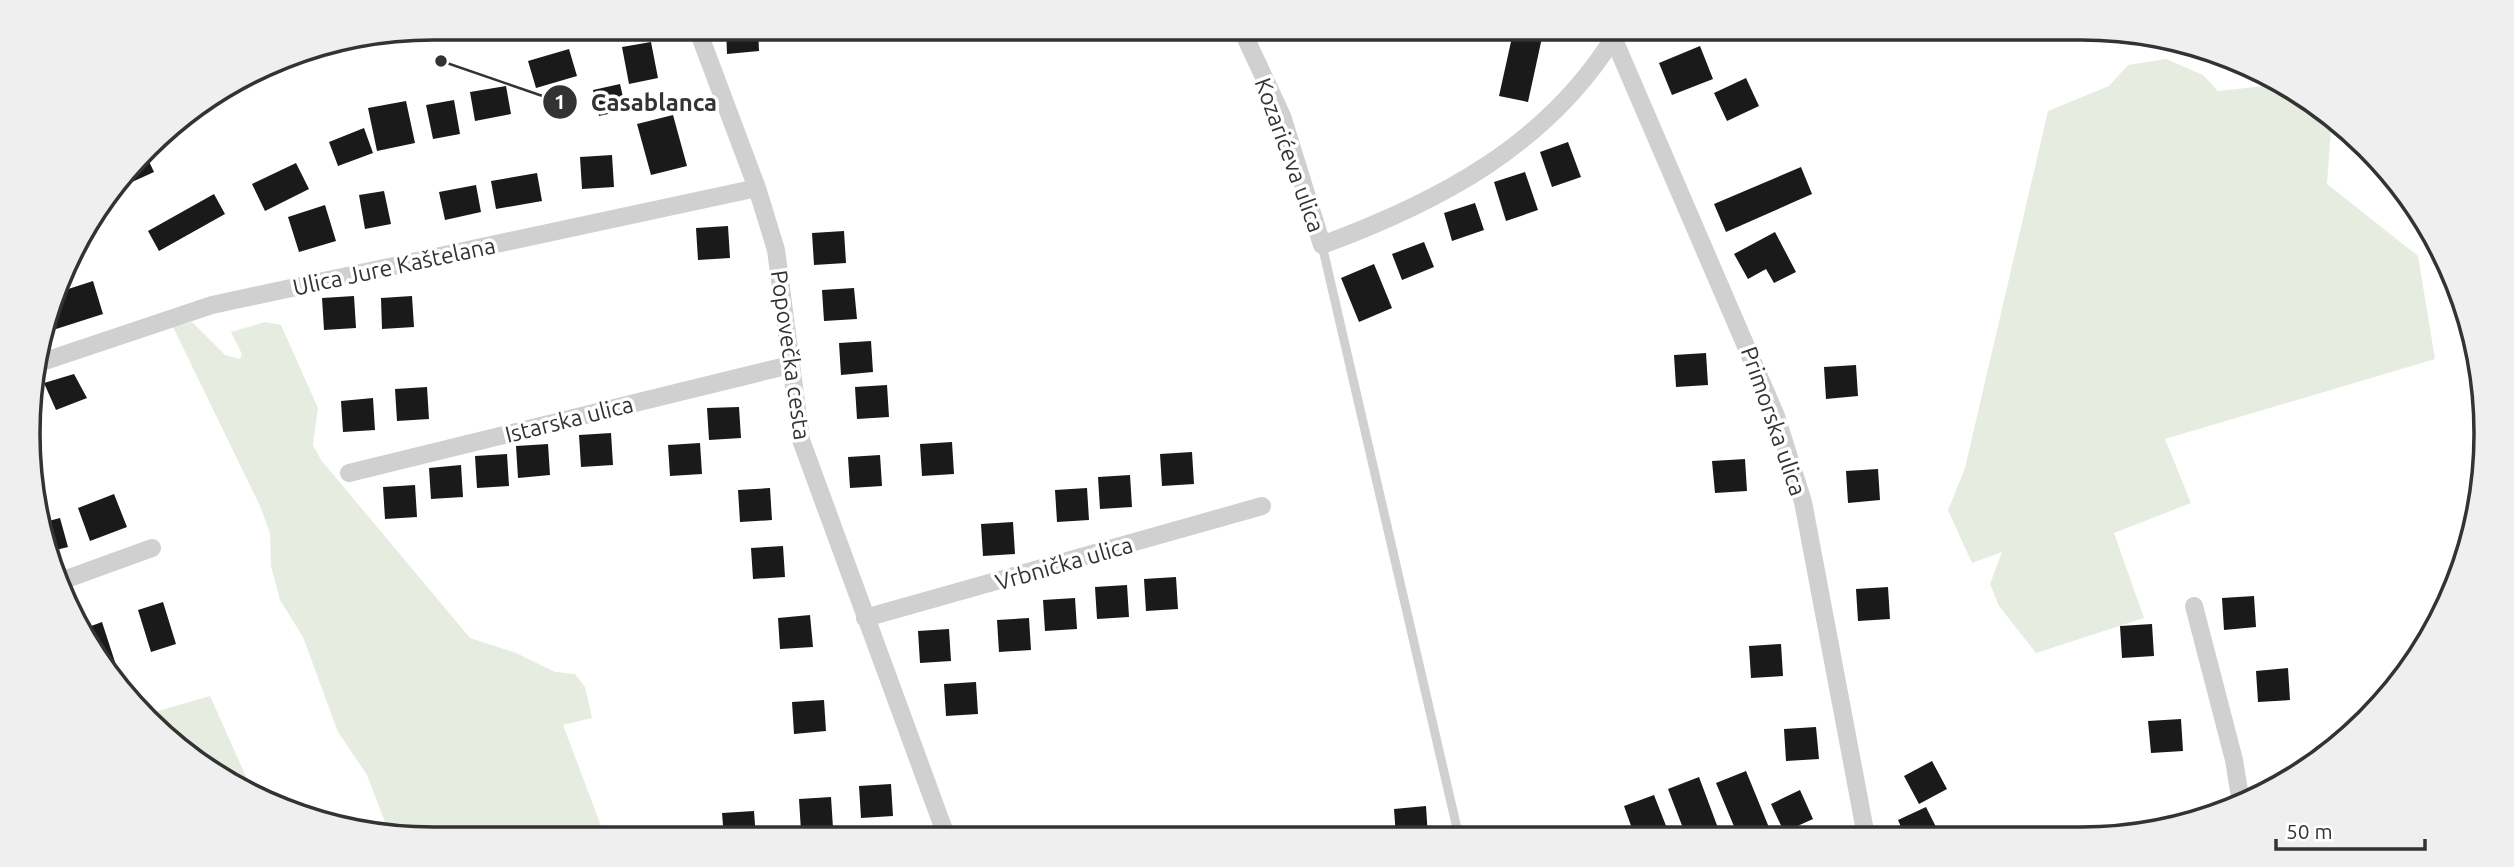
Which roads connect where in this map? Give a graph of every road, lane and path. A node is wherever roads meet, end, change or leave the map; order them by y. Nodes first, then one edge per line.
1 (702, 40) edge
2 (1247, 40) edge
3 (1608, 40) edge
4 (1615, 40) edge
5 (757, 188) junction
6 (1322, 245) junction
7 (47, 360) edge
8 (790, 365) junction
9 (349, 473) dead end
10 (1262, 506) dead end
11 (152, 548) dead end
12 (68, 579) edge
13 (2194, 606) dead end
14 (866, 618) junction
15 (2239, 793) edge
16 (943, 827) edge
17 (1456, 827) edge
18 (1864, 827) edge

1 - 5 street, Popovečka cesta
2 - 6 street, Kozarićeva ulica
3 - 6 street
4 - 18 street, Primorska ulica
5 - 7 street, Ulica Jure Kaštelana
5 - 8 street, Popovečka cesta
6 - 17 lane
8 - 9 street, Istarska ulica
8 - 14 street, Popovečka cesta
10 - 14 street, Vrbnička ulica
11 - 12 street
13 - 15 street
14 - 16 street, Popovečka cesta

